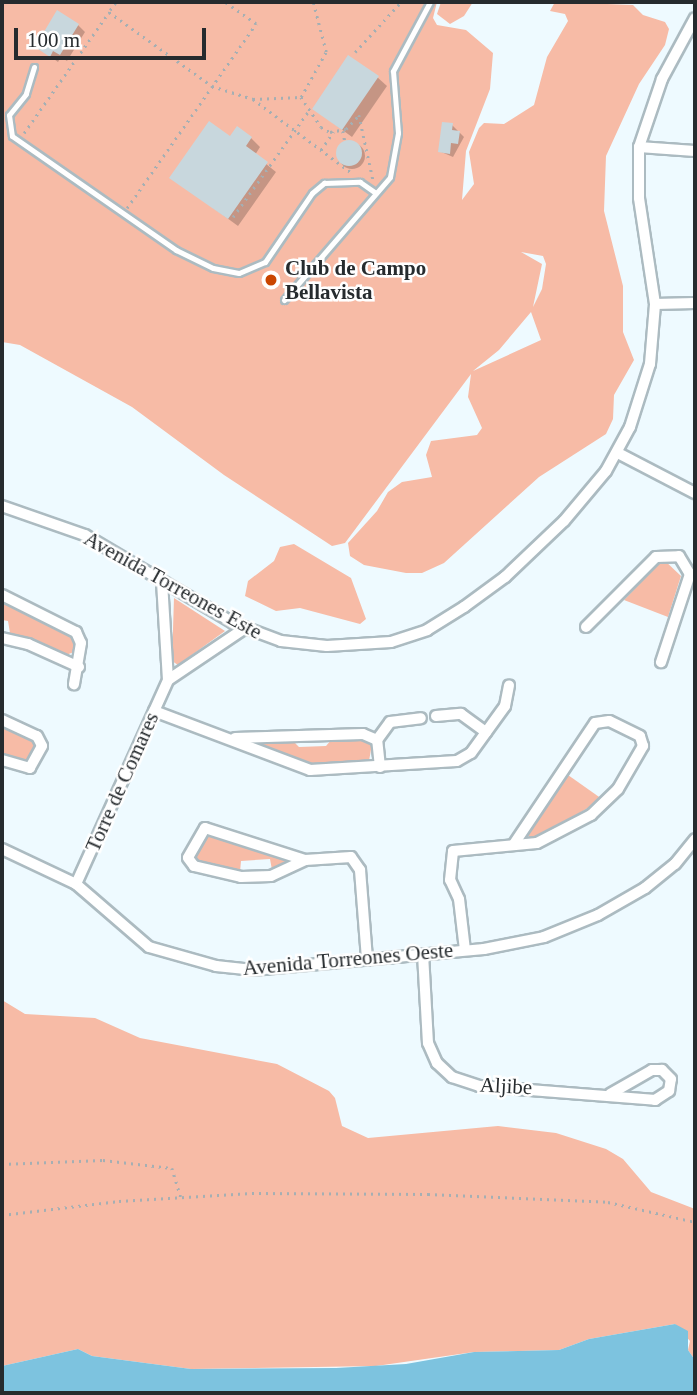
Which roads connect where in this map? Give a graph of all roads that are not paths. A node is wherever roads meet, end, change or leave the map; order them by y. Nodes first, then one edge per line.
1 (430, 2) edge
2 (695, 18) edge
3 (34, 67) dead end
4 (639, 146) junction
5 (695, 151) edge
6 (376, 193) junction
7 (285, 300) dead end
8 (695, 303) edge
9 (655, 304) junction
10 (618, 453) junction
11 (695, 493) edge
12 (2, 506) edge
13 (693, 575) edge
14 (162, 581) junction
15 (2, 595) edge
16 (586, 627) dead end
17 (245, 628) junction
18 (2, 638) edge
19 (661, 662) dead end
20 (79, 667) junction
21 (168, 680) junction
22 (74, 684) dead end
23 (509, 685) dead end
24 (154, 711) junction
25 (436, 716) dead end
26 (421, 718) dead end
27 (2, 719) edge
28 (486, 732) junction
29 (235, 738) junction
30 (377, 740) junction
31 (2, 761) edge
32 (380, 767) junction
33 (695, 839) edge
34 (514, 844) junction
35 (2, 849) edge
36 (305, 860) junction
37 (76, 884) junction
38 (465, 950) junction
39 (423, 954) junction
40 (367, 958) junction
41 (610, 1094) junction

1 - 6 lane
2 - 4 street, Avenida Torreones Este
3 - 6 lane
4 - 5 street
4 - 9 street, Avenida Torreones Este
6 - 7 lane
8 - 9 street
9 - 10 street, Avenida Torreones Este
10 - 11 street
10 - 17 street, Avenida Torreones Este
12 - 14 street, Avenida Torreones Este
13 - 16 street
13 - 19 street
14 - 17 street, Avenida Torreones Este
14 - 21 street, Torre de Comares
15 - 20 street
17 - 21 street
18 - 20 street
20 - 22 street
21 - 24 street, Torre de Comares
23 - 28 street
24 - 29 street
24 - 37 street, Torre de Comares
25 - 28 street
26 - 30 street
27 - 31 street
28 - 32 street
29 - 30 street
29 - 32 street
30 - 32 street
33 - 38 street, Avenida Torreones Oeste
34 - 34 street
34 - 38 street
35 - 37 street, Avenida Torreones Oeste
36 - 36 street
36 - 40 street
37 - 40 street, Avenida Torreones Oeste
38 - 39 street, Avenida Torreones Oeste
39 - 40 street, Avenida Torreones Oeste
39 - 41 street, Aljibe
41 - 41 street, Aljibe

